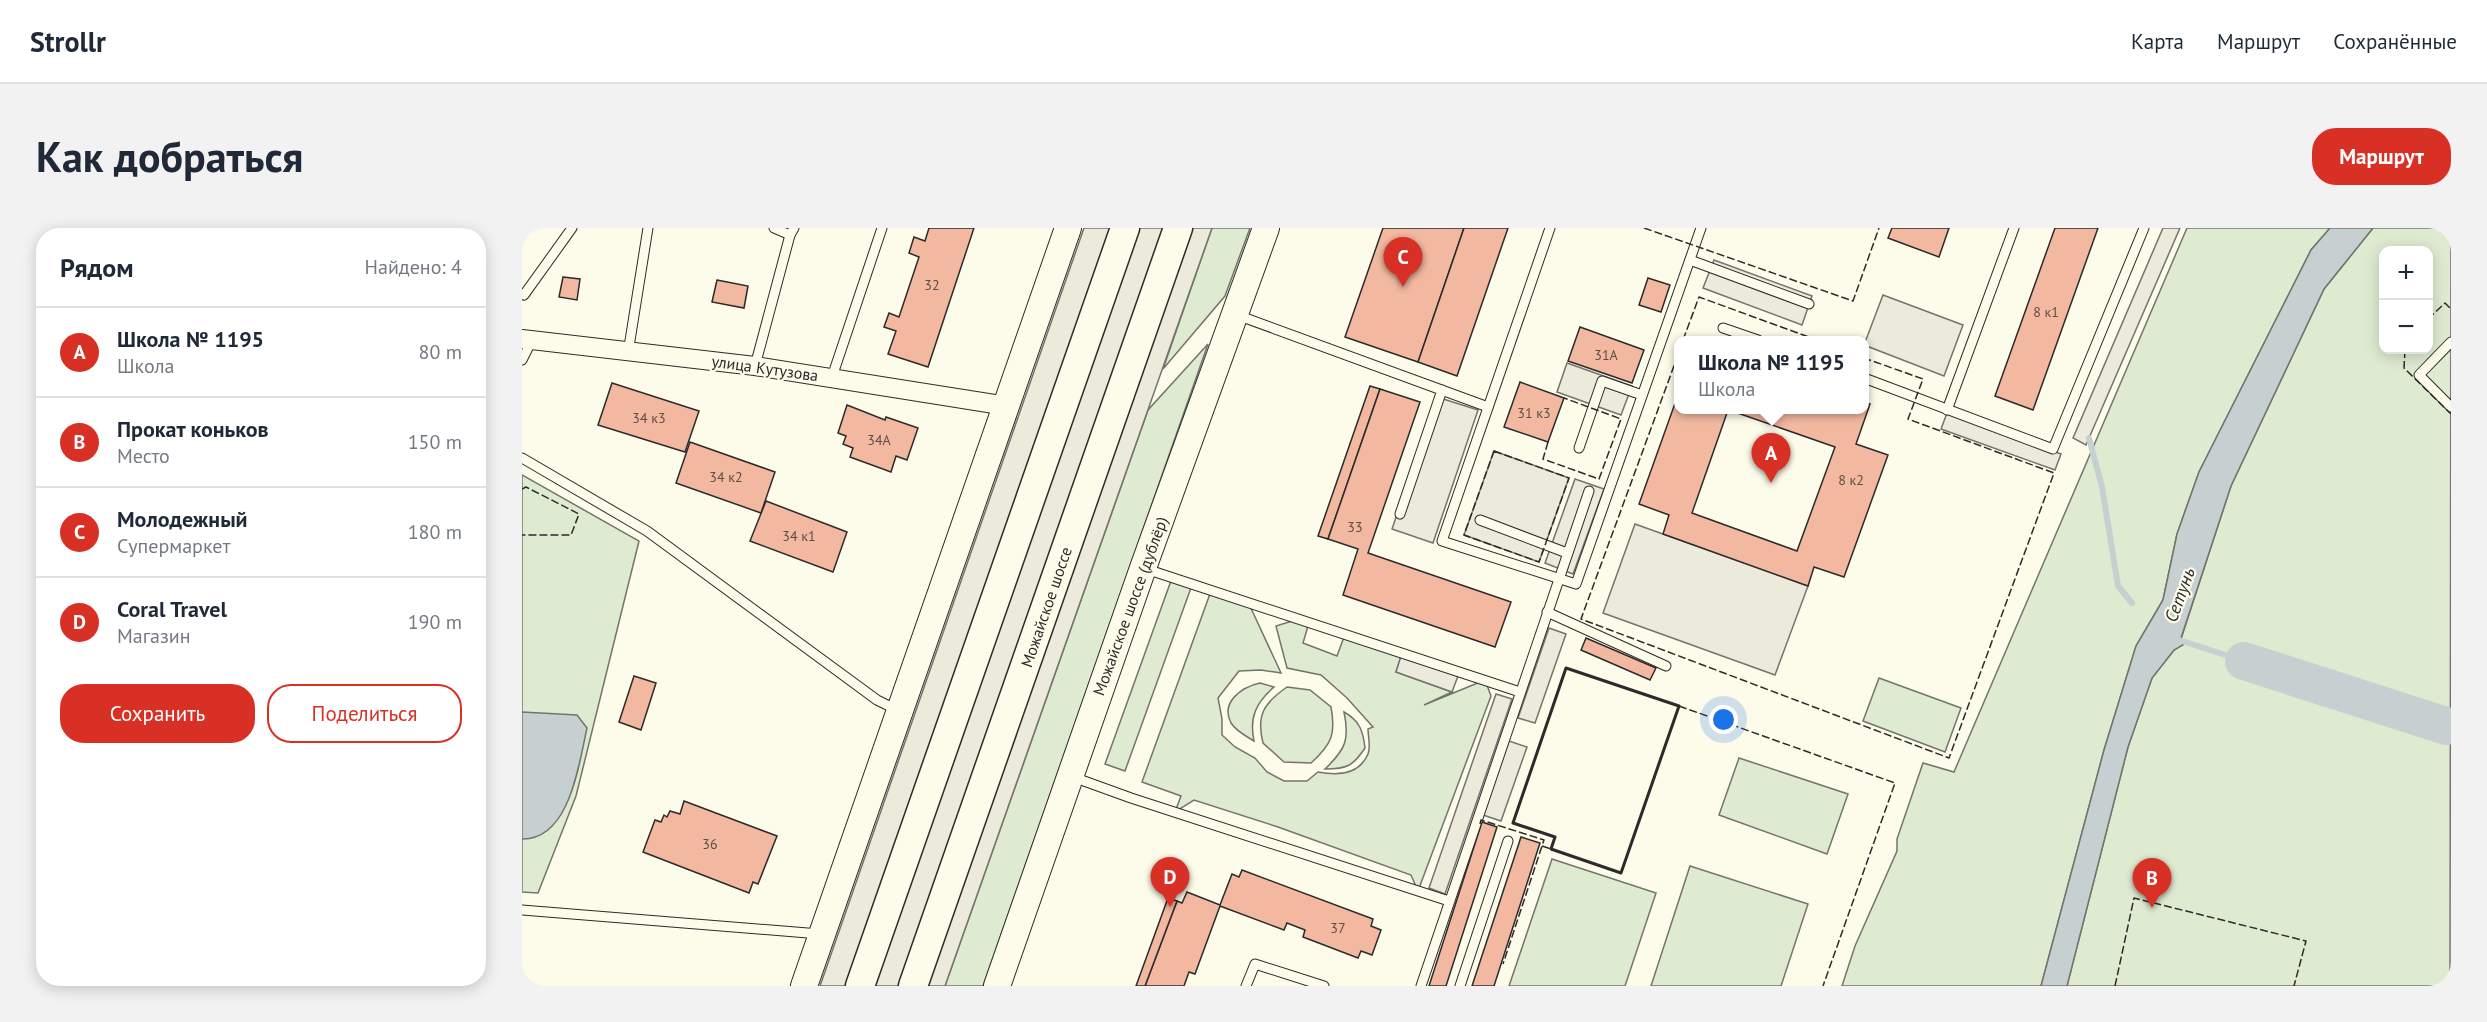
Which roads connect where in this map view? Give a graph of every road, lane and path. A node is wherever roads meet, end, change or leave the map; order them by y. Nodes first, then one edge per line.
1 (572, 228) edge
2 (648, 228) edge
3 (774, 228) edge
4 (882, 228) edge
5 (1068, 228) edge
6 (1125, 228) edge
7 (1178, 228) edge
8 (1266, 228) edge
9 (1550, 228) edge
10 (1701, 228) edge
11 (2014, 228) edge
12 (2144, 228) edge
13 (792, 231) edge
14 (1690, 260) junction
15 (522, 294) edge
16 (1809, 304) dead end
17 (1236, 315) junction
18 (1723, 328) dead end
19 (1746, 336) edge
20 (527, 340) edge
21 (2451, 342) edge
22 (628, 353) junction
23 (522, 360) edge
24 (755, 366) junction
25 (832, 378) junction
26 (1869, 380) edge
27 (1442, 390) junction
28 (1642, 395) junction
29 (1006, 406) junction
30 (1488, 407) junction
31 (2451, 407) edge
32 (1947, 410) junction
33 (1579, 448) dead end
34 (522, 458) edge
35 (1589, 491) dead end
36 (1400, 514) dead end
37 (1480, 520) dead end
38 (1567, 553) junction
39 (1143, 568) junction
40 (1558, 579) junction
41 (1547, 612) junction
42 (1666, 666) dead end
43 (1520, 692) junction
44 (902, 712) junction
45 (1070, 776) junction
46 (1508, 841) dead end
47 (1449, 901) junction
48 (522, 910) edge
49 (823, 934) junction
50 (804, 986) edge
51 (860, 986) edge
52 (913, 986) edge
53 (997, 986) edge
54 (1246, 986) edge
55 (1324, 986) edge
56 (1421, 986) edge
57 (1460, 986) edge

1 - 15 lane
2 - 22 lane
3 - 13 lane
4 - 25 lane
5 - 29 main road
6 - 51 main road
7 - 52 main road, Можайское шоссе
8 - 17 main road, Можайское шоссе (дублёр)
9 - 30 lane
10 - 14 lane
11 - 32 lane
12 - 32 lane
13 - 24 lane
14 - 16 lane
14 - 28 lane
17 - 27 lane
17 - 39 main road, Можайское шоссе (дублёр)
18 - 19 lane
20 - 22 street, улица Кутузова
20 - 23 lane
21 - 31 lane
22 - 24 street, улица Кутузова
24 - 25 street, улица Кутузова
25 - 29 street, улица Кутузова
26 - 32 lane
27 - 30 lane
27 - 36 lane
28 - 33 lane
28 - 40 lane
29 - 44 main road
30 - 40 lane
34 - 44 lane
35 - 38 lane
37 - 38 lane
38 - 40 lane
39 - 43 lane
39 - 45 main road, Можайское шоссе (дублёр)
40 - 41 lane
41 - 42 lane
41 - 43 lane
43 - 47 lane
44 - 49 main road
45 - 47 lane
45 - 53 main road, Можайское шоссе (дублёр)
46 - 57 lane
47 - 56 lane
48 - 49 lane
49 - 50 main road
54 - 55 lane

